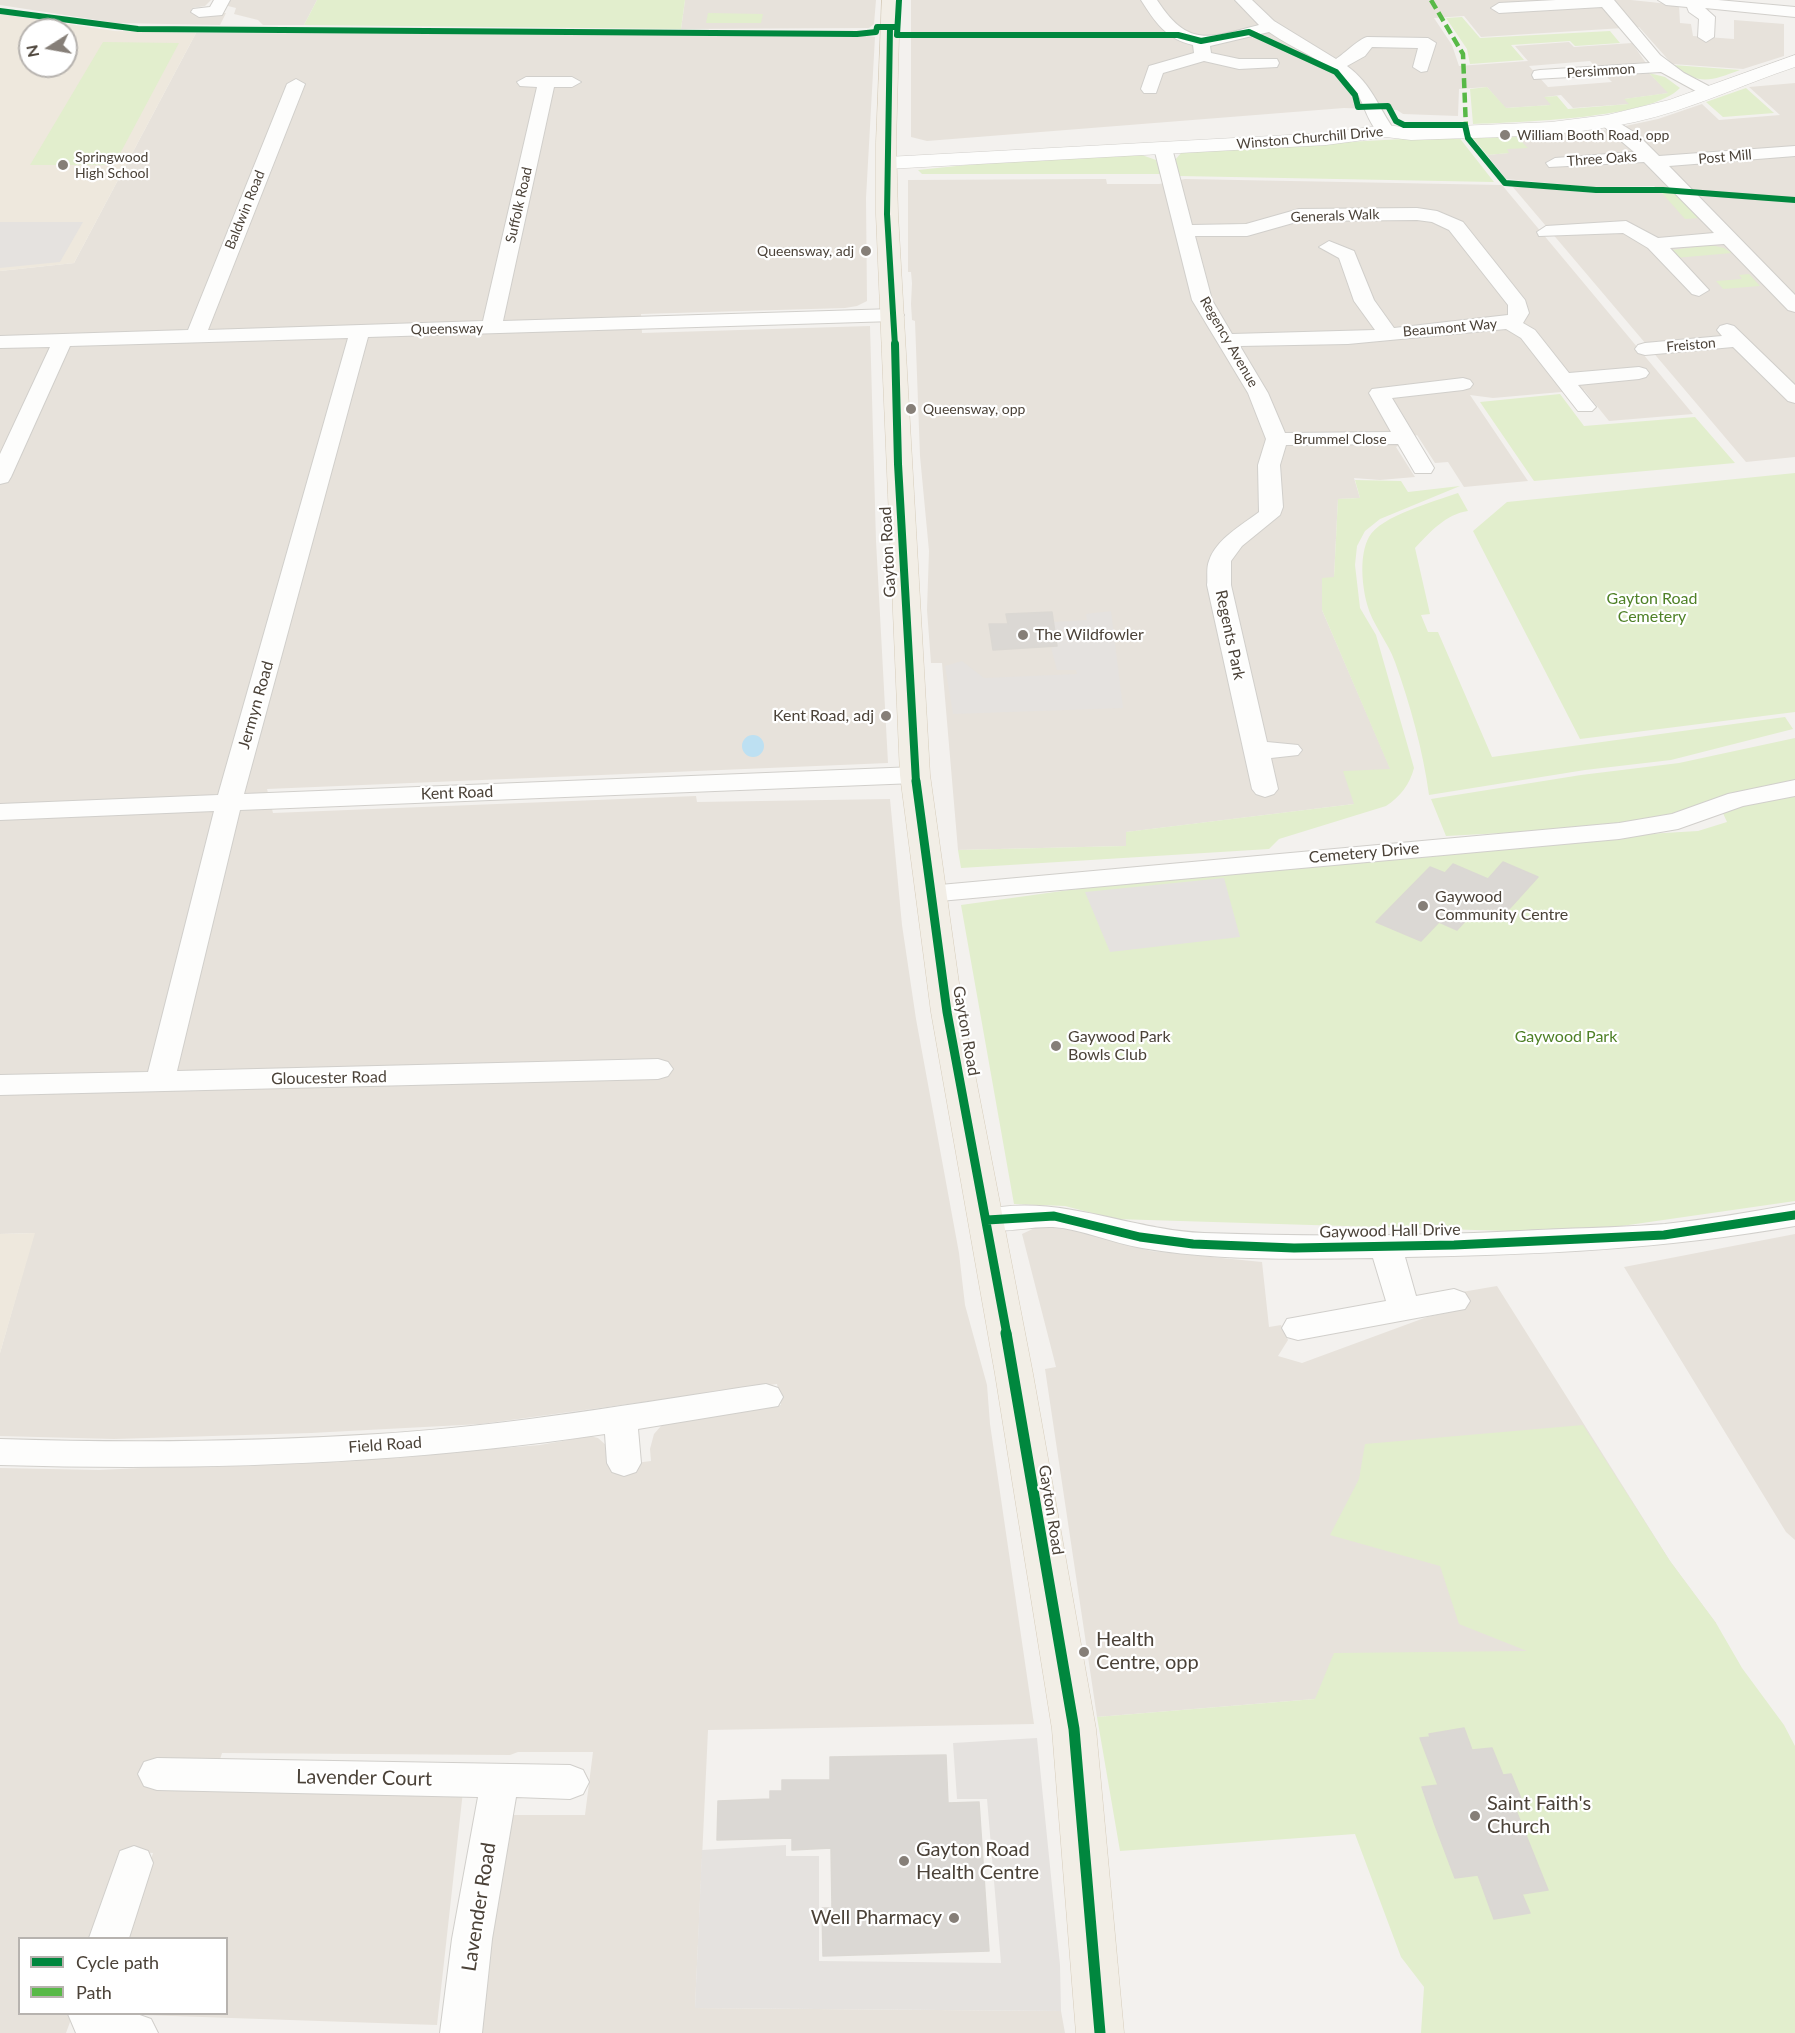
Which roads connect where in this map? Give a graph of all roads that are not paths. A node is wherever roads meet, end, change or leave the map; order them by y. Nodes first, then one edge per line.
1 (891, 0) edge
2 (1149, 0) edge
3 (1243, 0) edge
4 (1666, 0) edge
5 (1606, 1) edge
6 (1696, 3) junction
7 (223, 8) edge
8 (1499, 8) dead end
9 (199, 12) dead end
10 (1795, 12) edge
11 (1270, 27) junction
12 (1706, 37) dead end
13 (1202, 49) junction
14 (1795, 61) edge
15 (1271, 63) dead end
16 (1337, 65) junction
17 (1421, 67) dead end
18 (1662, 67) junction
19 (1540, 75) dead end
20 (526, 82) dead end
21 (547, 82) junction
22 (572, 82) dead end
23 (315, 84) dead end
24 (1150, 89) dead end
25 (1709, 92) junction
26 (1608, 121) junction
27 (1386, 131) junction
28 (1163, 148) junction
29 (1795, 151) edge
30 (1652, 159) junction
31 (887, 163) junction
32 (1555, 163) dead end
33 (1418, 214) joint
34 (1183, 231) junction
35 (1546, 232) dead end
36 (1726, 238) junction
37 (1655, 244) junction
38 (1329, 247) dead end
39 (1795, 273) edge
40 (1765, 276) junction
41 (1699, 290) dead end
42 (1795, 306) edge
43 (894, 315) junction
44 (1510, 322) junction
45 (491, 328) junction
46 (360, 331) junction
47 (1388, 334) junction
48 (195, 337) junction
49 (63, 340) junction
50 (1225, 340) junction
51 (0, 342) edge
52 (1645, 349) dead end
53 (1639, 373) dead end
54 (1564, 380) junction
55 (1463, 384) dead end
56 (1790, 403) edge
57 (1585, 407) dead end
58 (1404, 438) junction
59 (1276, 439) junction
60 (1423, 468) dead end
61 (0, 477) edge
62 (1257, 750) junction
63 (1289, 750) dead end
64 (915, 776) junction
65 (1795, 788) edge
66 (1265, 789) dead end
67 (229, 802) junction
68 (0, 812) edge
69 (929, 894) junction
70 (658, 1069) dead end
71 (160, 1081) junction
72 (0, 1084) edge
73 (1795, 1215) edge
74 (987, 1220) junction
75 (1386, 1247) junction
76 (1454, 1301) dead end
77 (1404, 1309) junction
78 (1298, 1328) dead end
79 (766, 1397) dead end
80 (621, 1419) junction
81 (0, 1452) edge
82 (624, 1463) dead end
83 (157, 1774) dead end
84 (500, 1781) junction
85 (570, 1782) dead end
86 (134, 1863) dead end
87 (109, 1937) edge
88 (89, 2015) edge
89 (137, 2033) edge
90 (461, 2033) edge
91 (1100, 2033) edge

1 - 31 main road, Gayton Road
2 - 13 street
3 - 11 street
4 - 6 street
5 - 8 street
5 - 18 street
6 - 10 street
6 - 12 street
7 - 9 street
11 - 13 street
11 - 16 street
13 - 15 street
13 - 24 street
14 - 25 street, Winston Churchill Drive
16 - 17 street
16 - 27 street
18 - 19 street, Persimmon
18 - 25 street
20 - 21 street
21 - 22 street
21 - 45 street, Suffolk Road
23 - 48 street, Baldwin Road
25 - 26 street, Winston Churchill Drive
26 - 27 street, Winston Churchill Drive
26 - 30 street
27 - 28 street, Winston Churchill Drive
28 - 31 street, Winston Churchill Drive
28 - 34 street, Regency Avenue
29 - 30 street, Post Mill
30 - 32 street, Three Oaks
30 - 36 street
31 - 43 main road, Gayton Road
33 - 34 street, Generals Walk
33 - 44 street, Beaumont Way
34 - 50 street, Regency Avenue
35 - 37 street
36 - 37 street
36 - 40 street
37 - 41 street
38 - 47 street
39 - 40 street
40 - 42 street
43 - 45 street, Queensway
43 - 64 main road, Gayton Road
44 - 47 street, Beaumont Way
44 - 54 street
45 - 46 street, Queensway
46 - 48 street, Queensway
46 - 67 street, Jermyn Road
47 - 50 street, Beaumont Way
48 - 49 street, Queensway
49 - 51 street, Queensway
49 - 61 street
50 - 59 street, Regency Avenue
52 - 56 street, Freiston
53 - 54 street
54 - 57 street
55 - 58 street, Brummel Close
58 - 59 street, Brummel Close
58 - 60 street, Brummel Close
59 - 62 street, Regents Park
62 - 63 street
62 - 66 street, Regents Park
64 - 67 street, Kent Road
64 - 69 main road, Gayton Road
65 - 69 street, Cemetery Drive
67 - 68 street, Kent Road
67 - 71 street, Jermyn Road
69 - 74 main road, Gayton Road
70 - 71 street, Gloucester Road
71 - 72 street, Gloucester Road
73 - 75 street, Gaywood Hall Drive
74 - 75 street, Gaywood Hall Drive
74 - 91 main road, Gayton Road
75 - 77 street
76 - 77 street
77 - 78 street
79 - 80 street, Field Road
80 - 81 street, Field Road
80 - 82 street
83 - 84 street, Lavender Court
84 - 85 street, Lavender Court
84 - 90 street, Lavender Road
86 - 87 street
88 - 89 street

